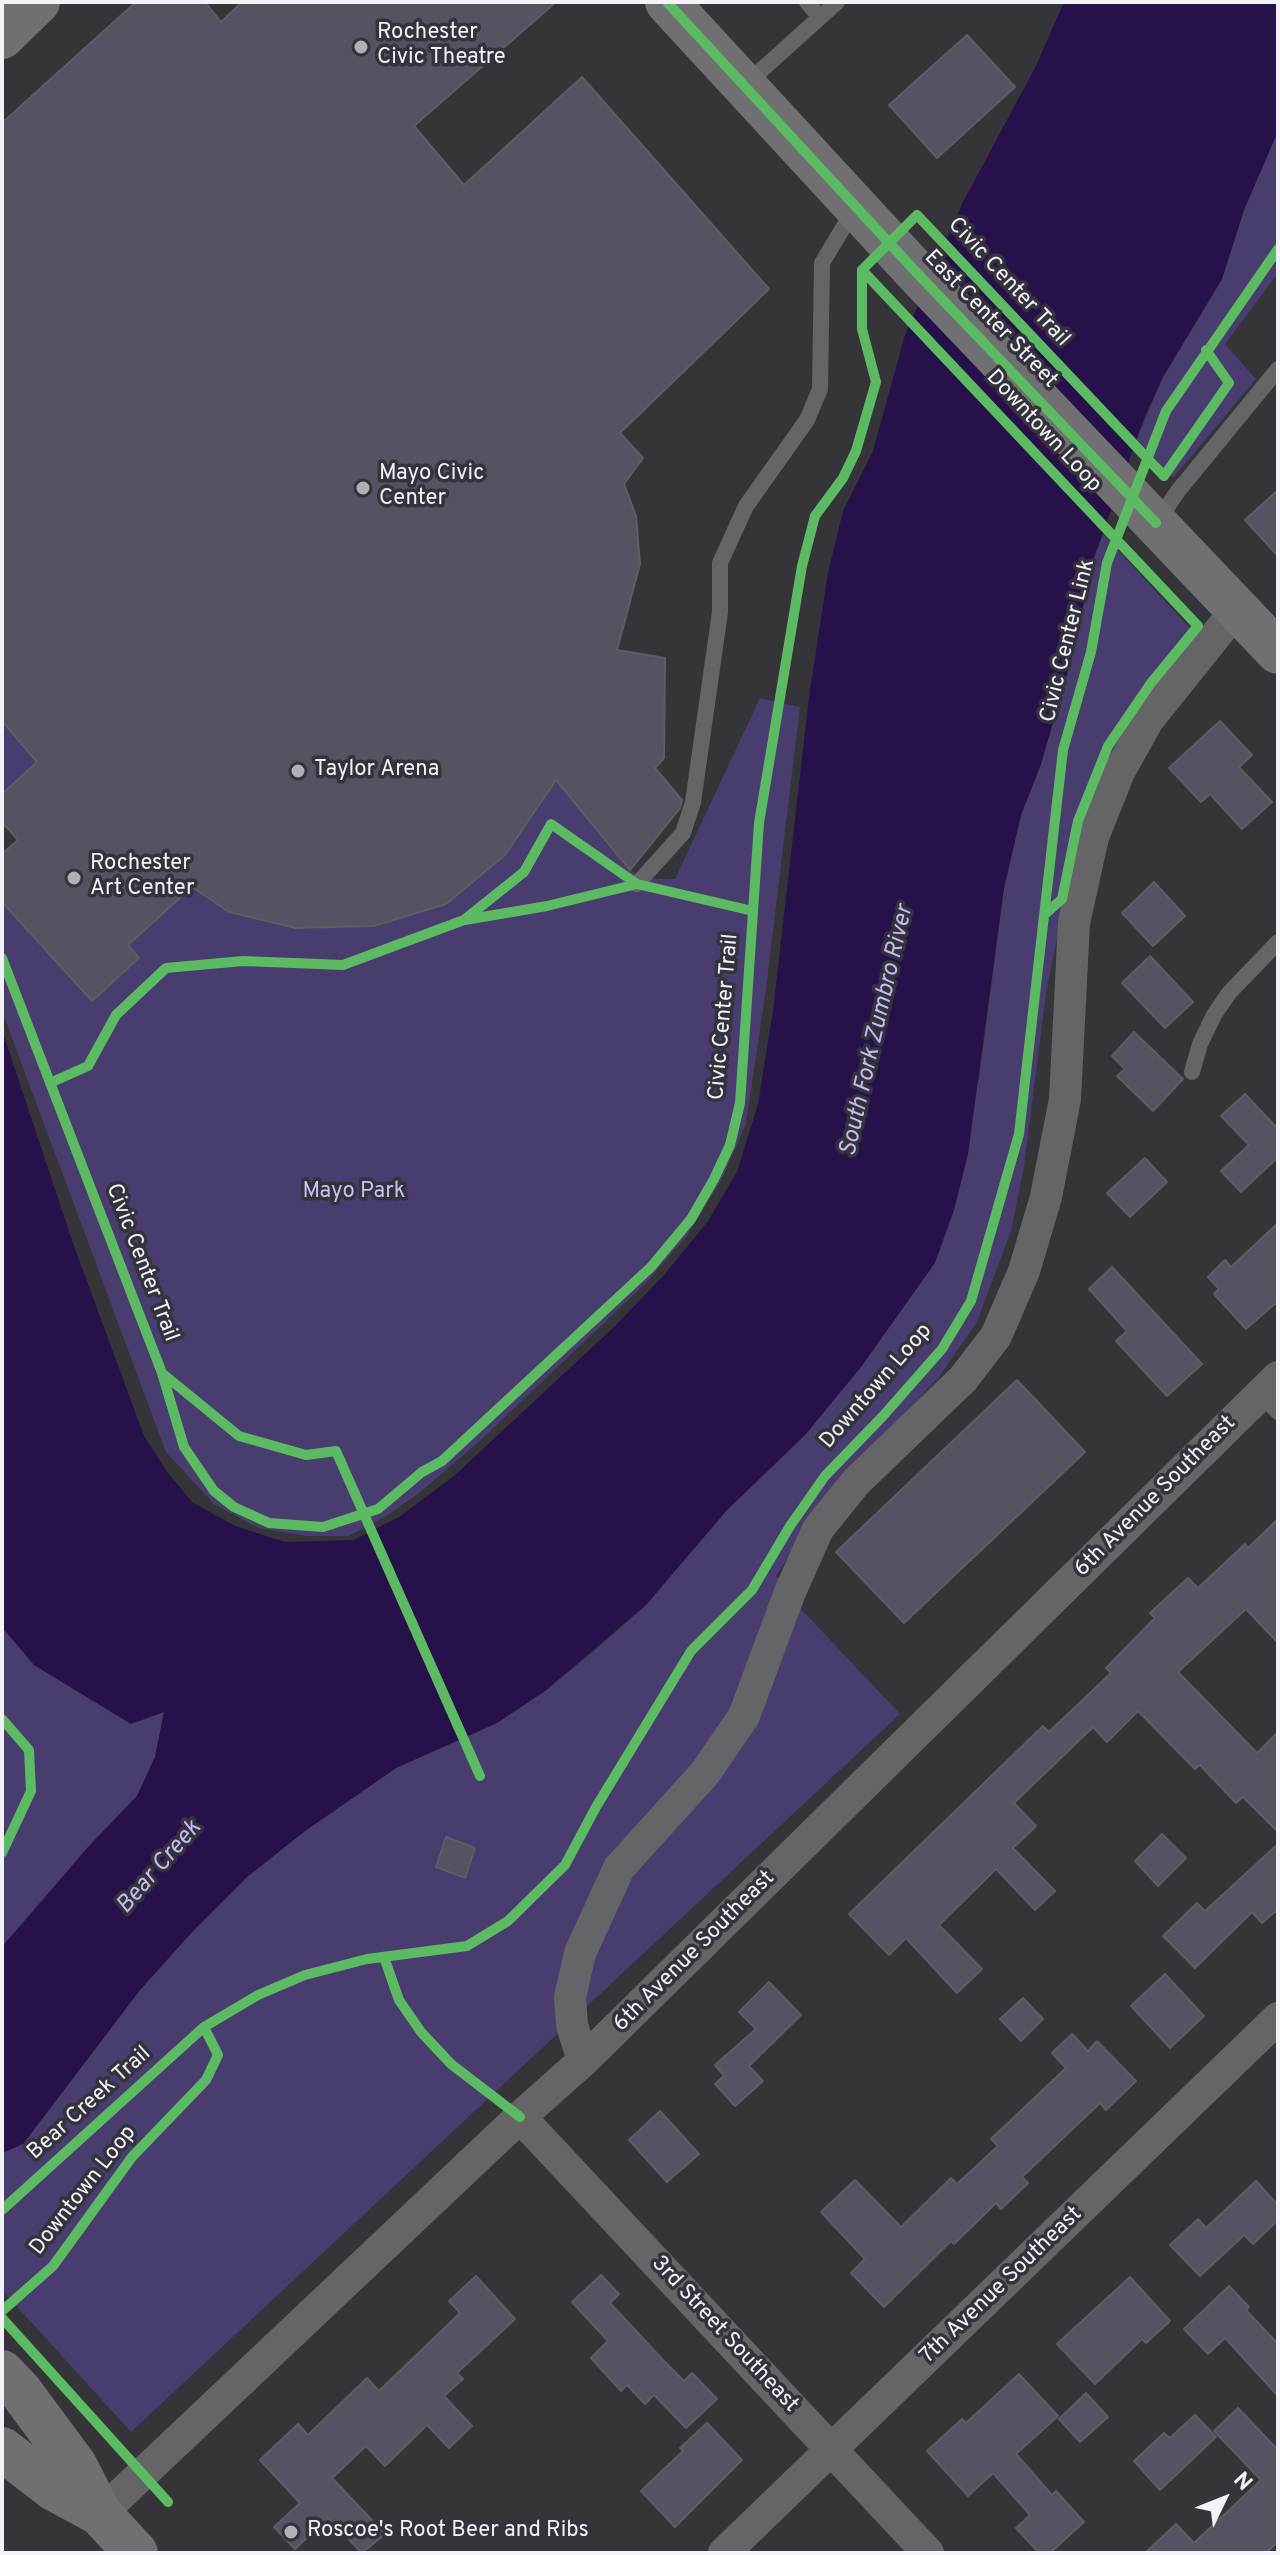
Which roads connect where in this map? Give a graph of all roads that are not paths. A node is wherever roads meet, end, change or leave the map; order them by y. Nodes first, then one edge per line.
1 (667, 2) edge
2 (807, 2) edge
3 (837, 2) edge
4 (820, 17) junction
5 (744, 86) junction
6 (856, 206) junction
7 (1278, 369) edge
8 (1156, 523) junction
9 (1237, 609) junction
10 (1278, 652) edge
11 (637, 884) dead end
12 (1278, 942) edge
13 (1192, 1072) dead end
14 (1272, 1395) edge
15 (1278, 2018) edge
16 (583, 2061) junction
17 (520, 2117) junction
18 (2, 2372) edge
19 (2, 2449) edge
20 (833, 2451) junction
21 (100, 2514) junction
22 (136, 2553) edge
23 (724, 2553) edge
24 (928, 2553) edge

1 - 5 street, East Center Street
2 - 4 lane
3 - 4 lane
4 - 5 lane
5 - 6 street, East Center Street
6 - 8 street, East Center Street
6 - 11 lane
7 - 8 lane
8 - 9 street, East Center Street
9 - 10 street, East Center Street
9 - 16 street
12 - 13 lane
14 - 16 street, 6th Avenue Southeast
15 - 20 street, 7th Avenue Southeast
16 - 17 street, 6th Avenue Southeast
17 - 20 street, 3rd Street Southeast
17 - 21 street, 6th Avenue Southeast
18 - 21 street
19 - 21 street
20 - 23 street, 7th Avenue Southeast
20 - 24 street, 3rd Street Southeast
21 - 22 street

